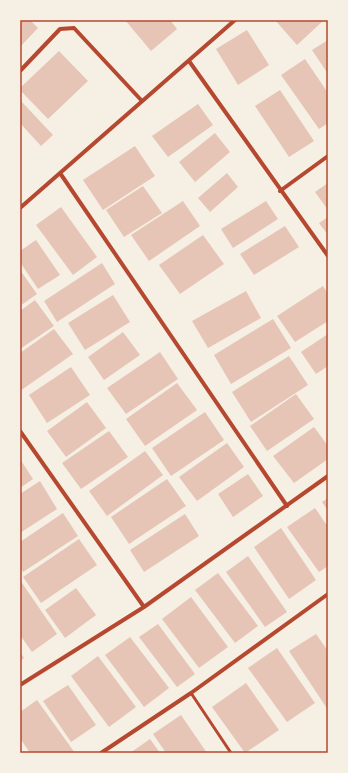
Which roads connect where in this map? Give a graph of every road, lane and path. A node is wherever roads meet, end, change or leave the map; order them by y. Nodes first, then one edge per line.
1 (235, 20) edge
2 (189, 61) junction
3 (20, 71) edge
4 (142, 102) junction
5 (328, 156) edge
6 (60, 173) junction
7 (280, 191) junction
8 (20, 208) edge
9 (328, 256) edge
10 (20, 431) edge
11 (328, 476) edge
12 (287, 506) junction
13 (328, 594) edge
14 (144, 607) junction
15 (20, 685) edge
16 (191, 693) junction
17 (101, 753) edge
18 (231, 753) edge

1 - 2 street
2 - 4 street
2 - 7 street
3 - 4 street
4 - 6 street
5 - 7 street
6 - 8 street
6 - 12 street
7 - 9 street
10 - 14 street
11 - 12 street
12 - 14 street
13 - 16 street
14 - 15 street
16 - 17 street
16 - 18 lane

